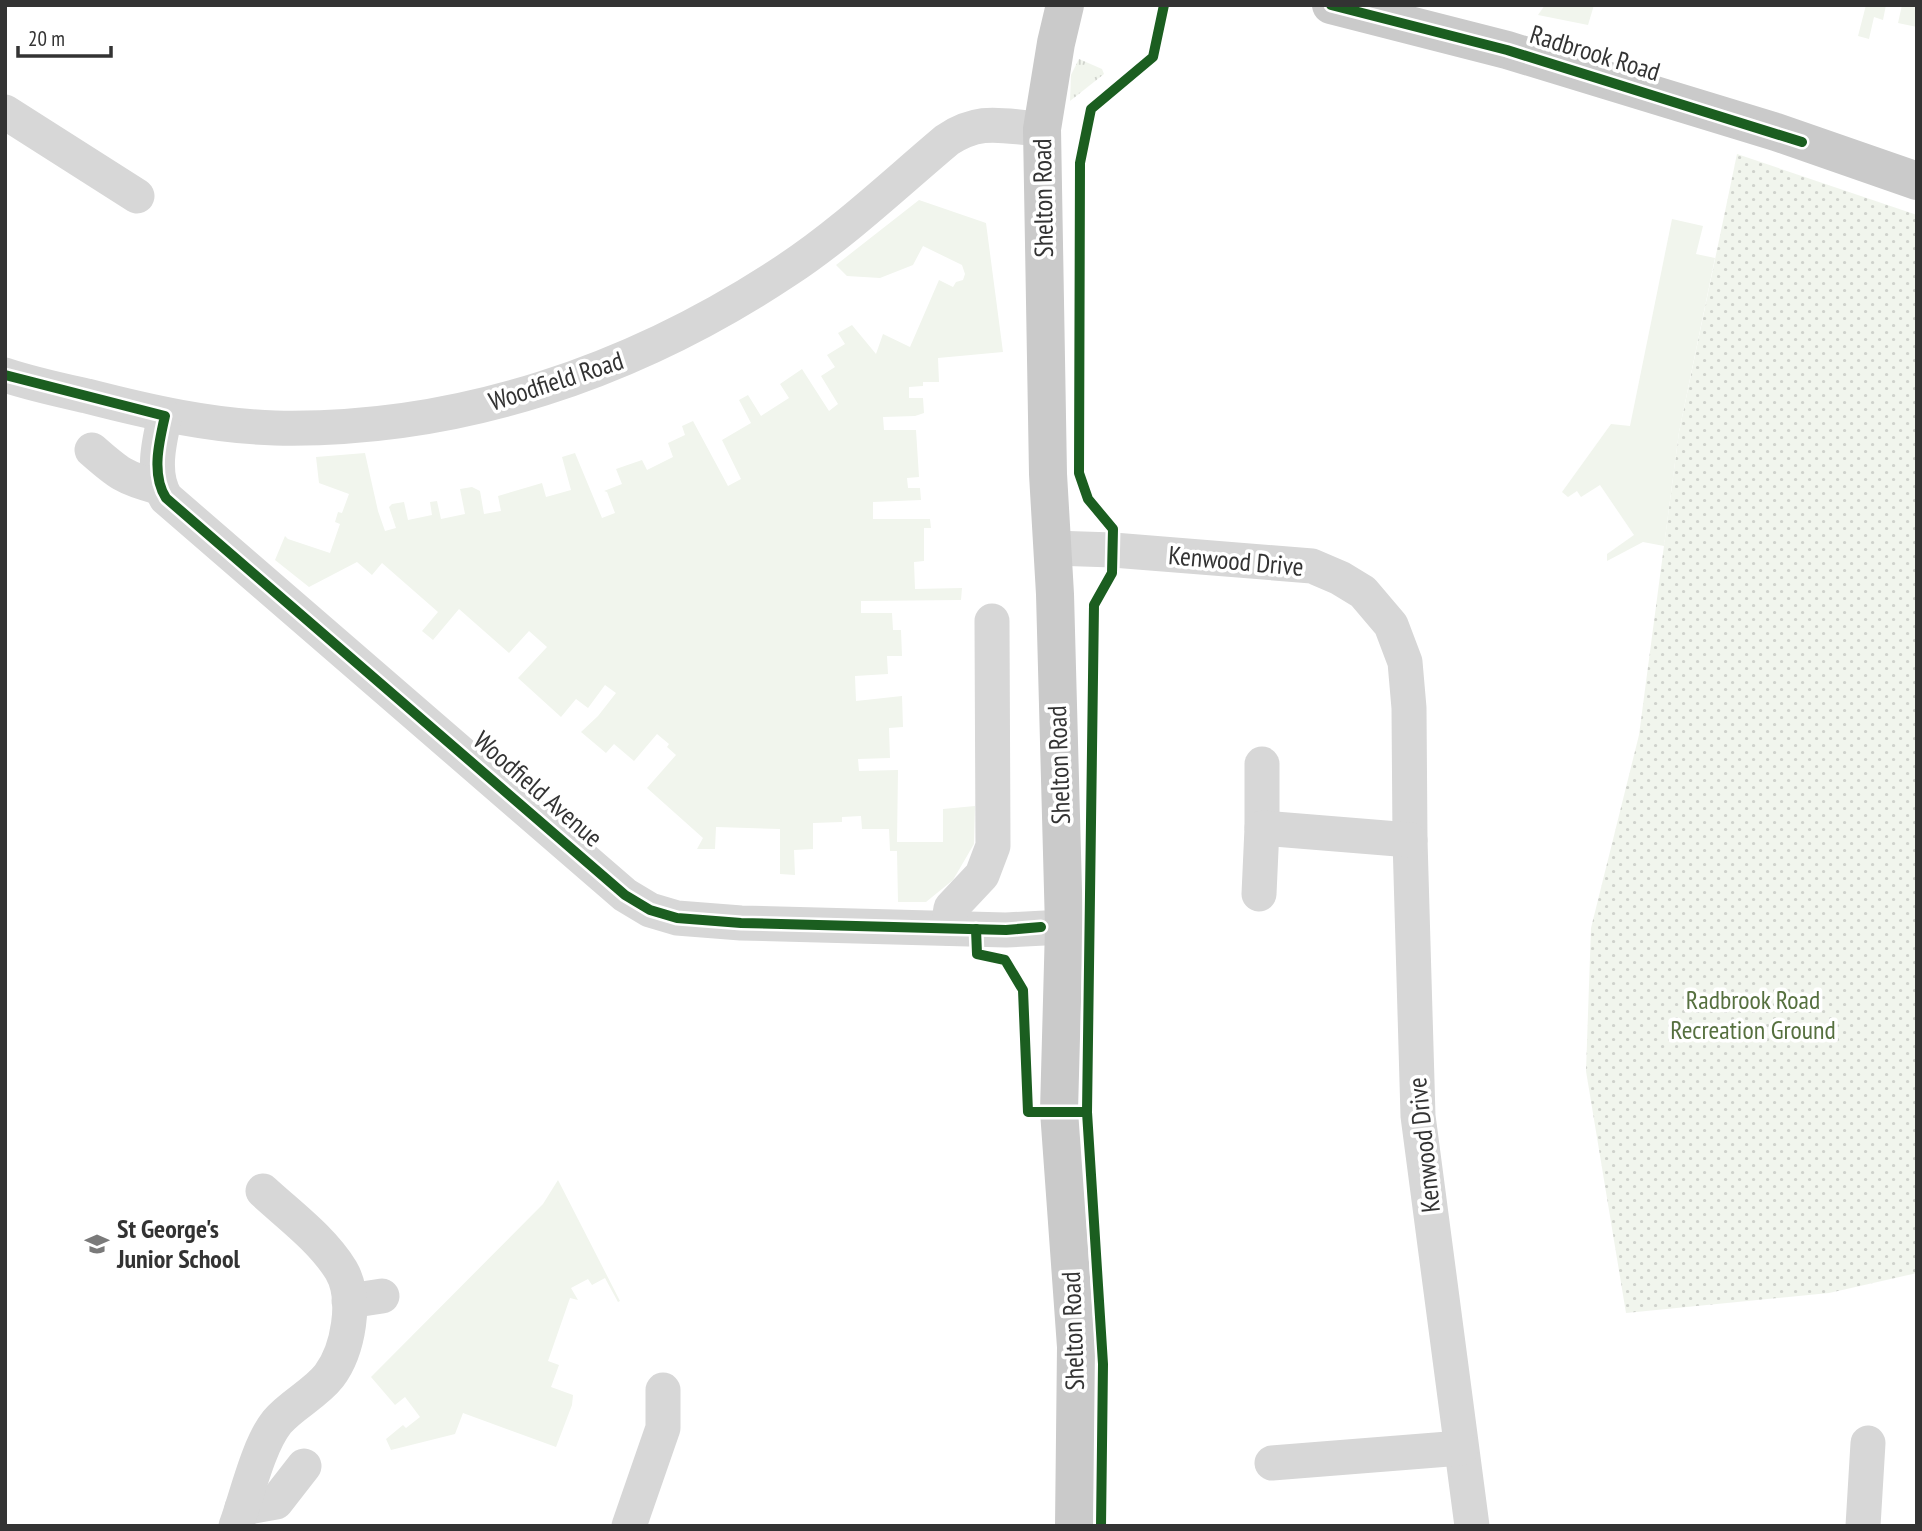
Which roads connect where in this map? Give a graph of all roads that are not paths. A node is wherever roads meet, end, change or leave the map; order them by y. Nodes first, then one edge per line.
1 (1066, 5) edge
2 (1331, 5) edge
3 (5, 112) edge
4 (1042, 129) junction
5 (1917, 181) edge
6 (136, 196) dead end
7 (5, 375) edge
8 (165, 416) junction
9 (92, 450) dead end
10 (158, 487) junction
11 (1053, 548) junction
12 (992, 621) dead end
13 (1262, 764) dead end
14 (1262, 828) junction
15 (1410, 839) junction
16 (1259, 894) dead end
17 (1063, 927) junction
18 (948, 928) junction
19 (263, 1191) dead end
20 (663, 1390) dead end
21 (1868, 1443) dead end
22 (1461, 1448) junction
23 (1272, 1463) dead end
24 (304, 1465) dead end
25 (239, 1517) edge
26 (629, 1526) edge
27 (1074, 1526) edge
28 (1472, 1526) edge
29 (1863, 1526) edge

1 - 4 main road, Shelton Road
2 - 5 main road, Radbrook Road
3 - 6 street
4 - 8 street, Woodfield Road
4 - 11 main road, Shelton Road
7 - 8 street, Woodfield Road
8 - 10 street
9 - 10 street, Woodfield Avenue
10 - 18 street, Woodfield Avenue
11 - 15 street, Kenwood Drive
11 - 17 main road, Shelton Road
12 - 18 street
13 - 14 street
14 - 15 street
14 - 16 street
15 - 22 street, Kenwood Drive
17 - 18 street, Woodfield Avenue
17 - 27 main road, Shelton Road
19 - 25 street
20 - 26 street
21 - 29 street
22 - 23 street
22 - 28 street, Kenwood Drive
24 - 25 street

